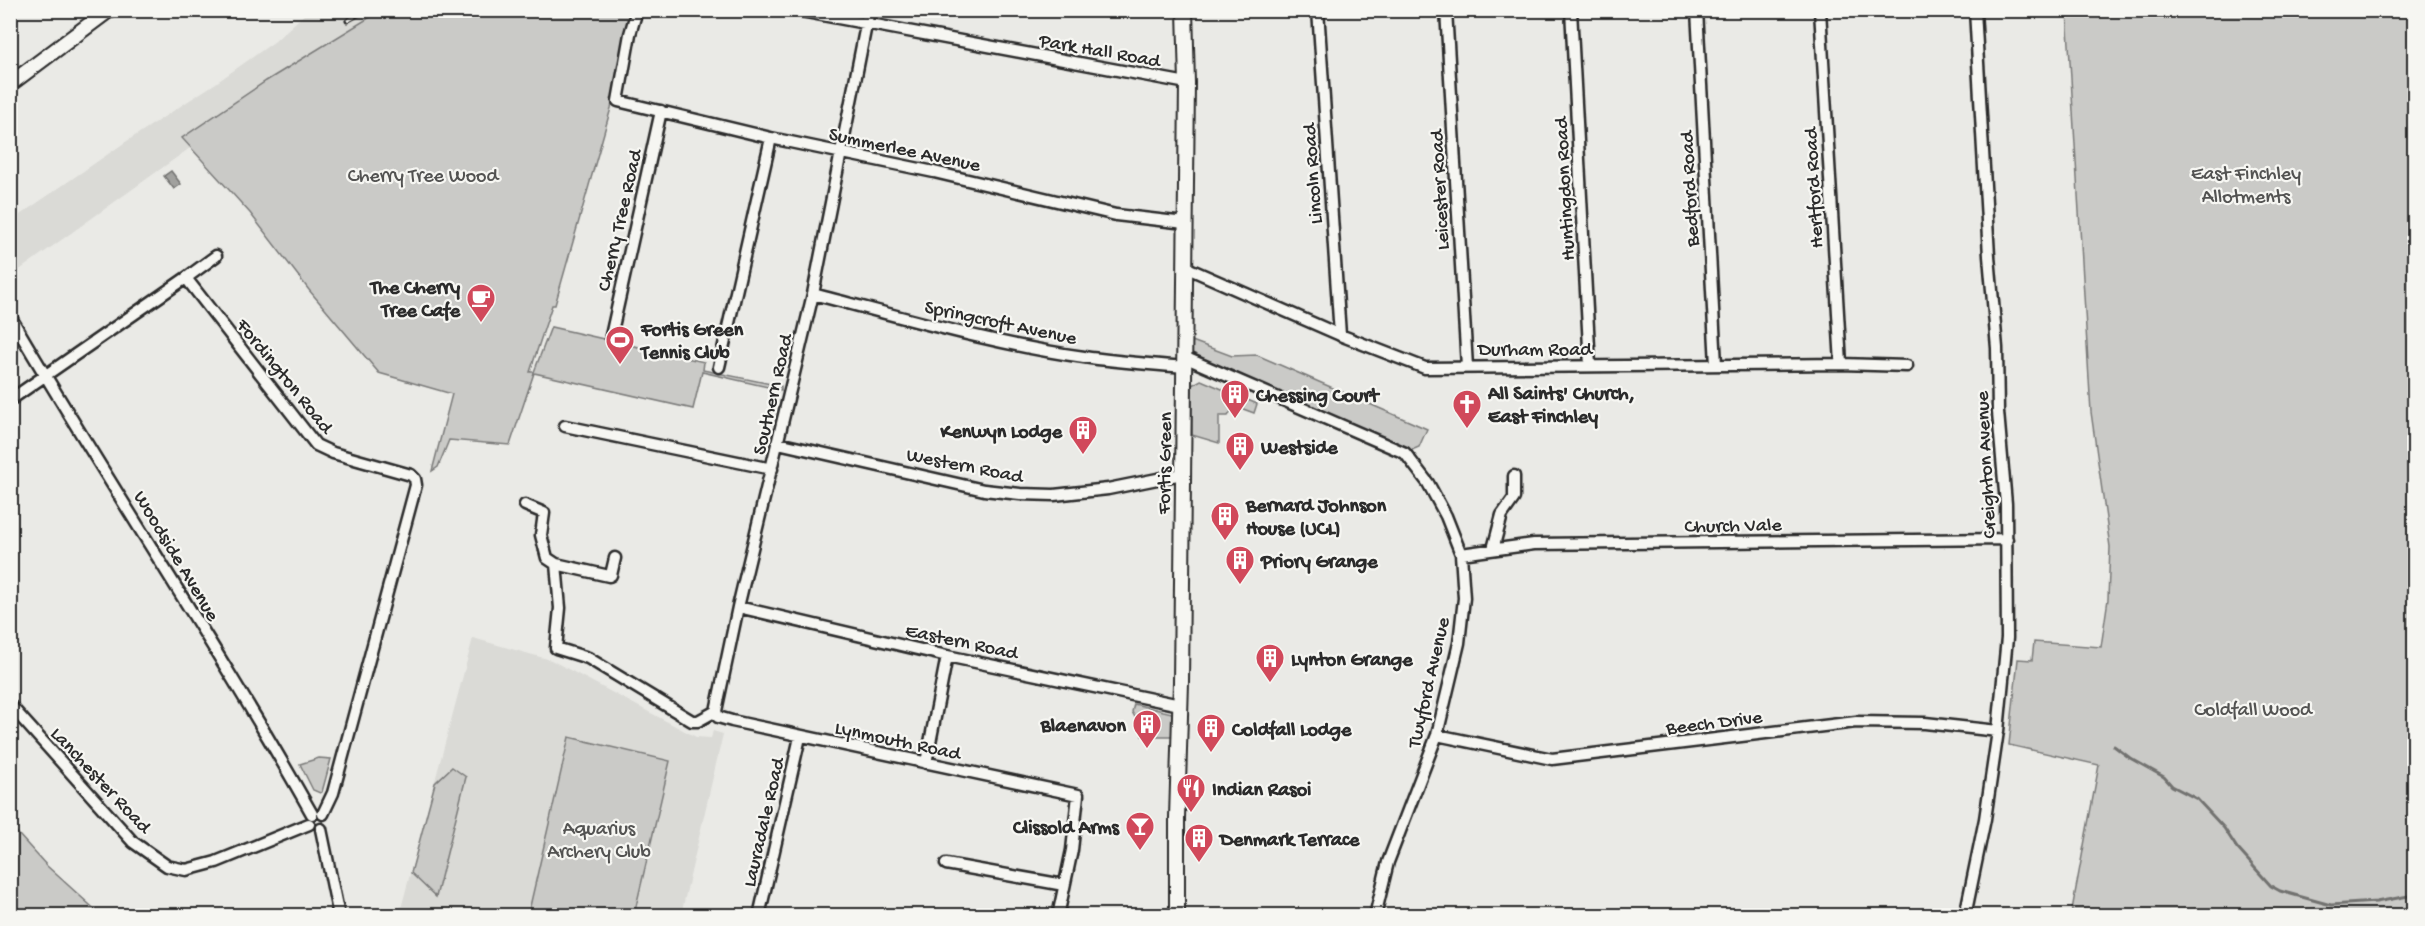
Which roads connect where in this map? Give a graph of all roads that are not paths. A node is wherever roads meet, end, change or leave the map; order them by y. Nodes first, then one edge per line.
1 (109, 10) edge
2 (637, 10) edge
3 (795, 10) edge
4 (869, 10) edge
5 (1185, 10) edge
6 (1318, 10) edge
7 (1446, 10) edge
8 (1571, 10) edge
9 (1697, 10) edge
10 (1820, 10) edge
11 (1975, 10) edge
12 (866, 25) junction
13 (1187, 83) junction
14 (10, 84) edge
15 (661, 111) junction
16 (771, 138) junction
17 (841, 152) junction
18 (1185, 223) junction
19 (216, 256) dead end
20 (1185, 267) junction
21 (186, 278) junction
22 (813, 294) junction
23 (10, 316) edge
24 (1340, 335) junction
25 (610, 336) dead end
26 (1184, 362) junction
27 (1841, 364) junction
28 (1716, 365) junction
29 (1590, 366) junction
30 (1907, 366) dead end
31 (719, 367) dead end
32 (1467, 367) junction
33 (46, 377) junction
34 (10, 400) edge
35 (565, 426) dead end
36 (778, 443) junction
37 (772, 469) junction
38 (1182, 474) junction
39 (1514, 476) dead end
40 (525, 505) dead end
41 (2007, 539) junction
42 (1493, 549) junction
43 (1461, 554) junction
44 (615, 558) dead end
45 (556, 564) junction
46 (738, 607) junction
47 (947, 656) junction
48 (10, 705) edge
49 (1180, 705) junction
50 (716, 711) junction
51 (1998, 731) junction
52 (1437, 735) junction
53 (800, 737) junction
54 (926, 763) junction
55 (315, 817) junction
56 (946, 864) dead end
57 (1064, 885) junction
58 (339, 915) edge
59 (759, 915) edge
60 (1058, 915) edge
61 (1177, 915) edge
62 (1375, 915) edge
63 (1965, 915) edge

1 - 14 main road
2 - 15 street, Summerlee Avenue
3 - 12 street, Park Hall Road
4 - 12 street, Southern Road
5 - 13 main road, Fortis Green
6 - 24 street, Lincoln Road
7 - 32 street, Leicester Road
8 - 29 street, Huntingdon Road
9 - 28 street, Bedford Road
10 - 27 street, Hertford Road
11 - 41 street, Creighton Avenue
12 - 13 street, Park Hall Road
12 - 17 street, Southern Road
13 - 18 main road, Fortis Green
15 - 16 street, Summerlee Avenue
15 - 25 street, Cherry Tree Road
16 - 17 street, Summerlee Avenue
16 - 31 street
17 - 18 street, Summerlee Avenue
17 - 22 street, Southern Road
18 - 20 main road, Fortis Green
19 - 21 street
20 - 24 street, Durham Road
20 - 26 main road, Fortis Green
21 - 33 street
21 - 55 street, Fordington Road
22 - 26 street, Springcroft Avenue
22 - 36 street, Southern Road
23 - 33 street, Woodside Avenue
24 - 32 street, Durham Road
26 - 38 main road, Fortis Green
26 - 43 street, Twyford Avenue
27 - 28 street, Durham Road
27 - 30 street, Durham Road
28 - 29 street, Durham Road
29 - 32 street, Durham Road
33 - 34 street
33 - 55 street, Woodside Avenue
35 - 37 street
36 - 37 street, Southern Road
36 - 38 street, Western Road
37 - 46 street, Southern Road
38 - 49 main road, Fortis Green
39 - 42 street
40 - 45 street
41 - 42 street, Church Vale
41 - 51 street, Creighton Avenue
42 - 43 street, Church Vale
43 - 52 street, Twyford Avenue
44 - 45 street
45 - 50 street
46 - 47 street, Eastern Road
46 - 50 street, Southern Road
47 - 49 street, Eastern Road
47 - 54 street
48 - 55 street, Lanchester Road
49 - 61 main road, Fortis Green
50 - 53 street, Lynmouth Road
51 - 52 street, Beech Drive
51 - 63 street, Creighton Avenue
52 - 62 street, Twyford Avenue
53 - 54 street, Lynmouth Road
53 - 59 street, Lauradale Road
54 - 57 street, Lynmouth Road
55 - 58 street
56 - 57 street
57 - 60 street

